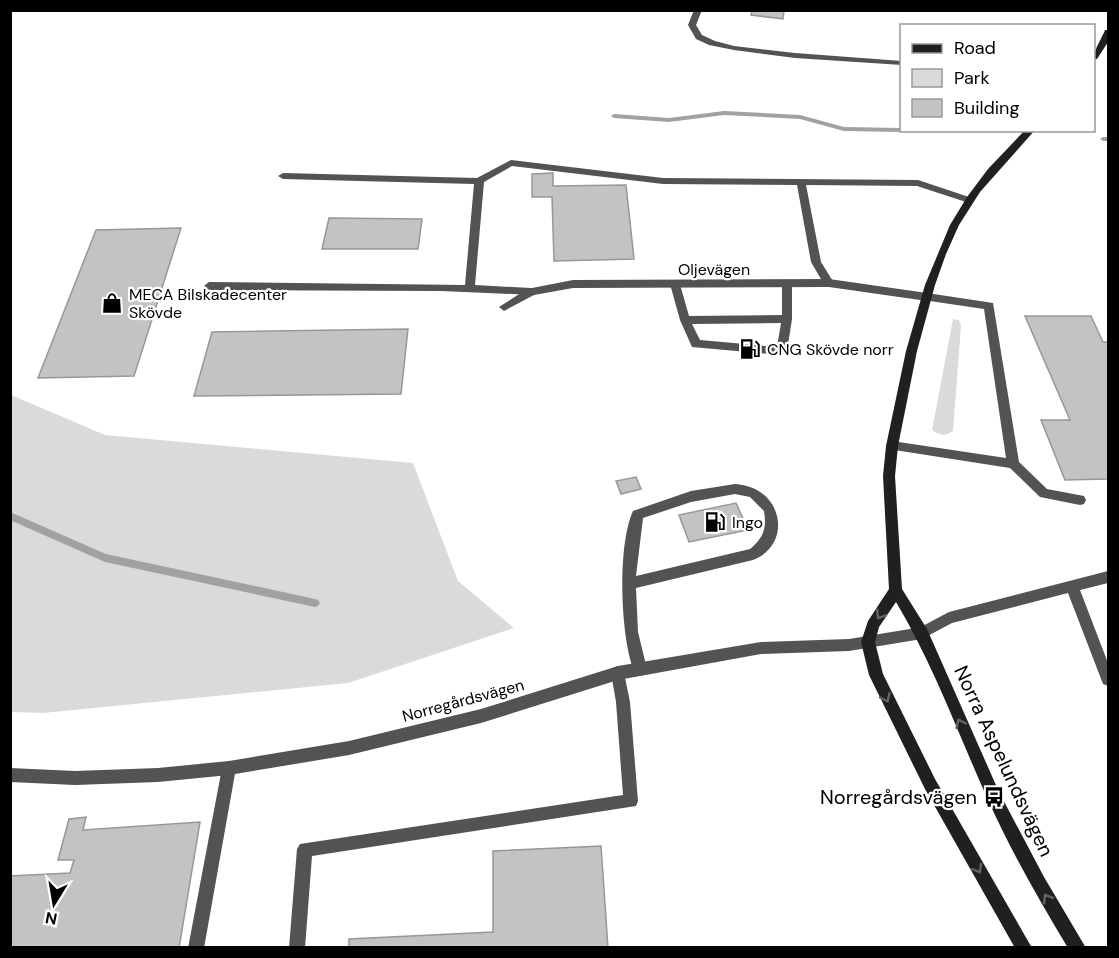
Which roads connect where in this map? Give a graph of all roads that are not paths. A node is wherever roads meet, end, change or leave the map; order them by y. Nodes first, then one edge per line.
1 (698, 10) edge
2 (1108, 32) edge
3 (1095, 56) edge
4 (900, 63) edge
5 (1029, 132) edge
6 (284, 176) dead end
7 (479, 181) junction
8 (801, 182) junction
9 (969, 200) junction
10 (787, 283) junction
11 (829, 283) junction
12 (675, 284) junction
13 (209, 286) dead end
14 (470, 289) junction
15 (531, 292) junction
16 (927, 297) junction
17 (504, 307) dead end
18 (787, 319) junction
19 (685, 320) junction
20 (892, 446) junction
21 (1013, 464) junction
22 (1080, 500) dead end
23 (1108, 577) edge
24 (631, 584) junction
25 (1072, 587) junction
26 (896, 590) junction
27 (922, 633) junction
28 (868, 642) junction
29 (640, 669) junction
30 (618, 673) junction
31 (1108, 679) edge
32 (229, 768) junction
33 (10, 775) edge
34 (196, 948) edge
35 (297, 948) edge
36 (1024, 948) edge
37 (1078, 948) edge

1 - 4 street
2 - 3 street
5 - 9 street, Norra Aspelundsvägen
6 - 7 street
7 - 8 street
7 - 14 street
8 - 9 street
8 - 11 street
9 - 16 street, Norra Aspelundsvägen
10 - 11 street, Oljevägen
10 - 12 street, Oljevägen
10 - 18 street
11 - 16 street, Oljevägen
12 - 15 street, Oljevägen
12 - 19 street
13 - 14 street
14 - 15 street
15 - 17 street, Oljevägen
16 - 20 street, Norra Aspelundsvägen
16 - 21 street, Oljevägen
18 - 19 street
18 - 19 street
20 - 21 street
20 - 26 street, Norra Aspelundsvägen
21 - 22 street
23 - 25 street, Norregårdsvägen
24 - 24 street
24 - 29 street
25 - 27 street, Norregårdsvägen
25 - 31 street
26 - 27 street, Norra Aspelundsvägen
26 -> 28 street
27 - 28 street, Norregårdsvägen
37 -> 27 street, Norra Aspelundsvägen
28 - 29 street, Norregårdsvägen
28 -> 36 street
29 - 30 street, Norregårdsvägen
30 - 32 street, Norregårdsvägen
30 - 35 street
32 - 33 street, Norregårdsvägen
32 - 34 street

